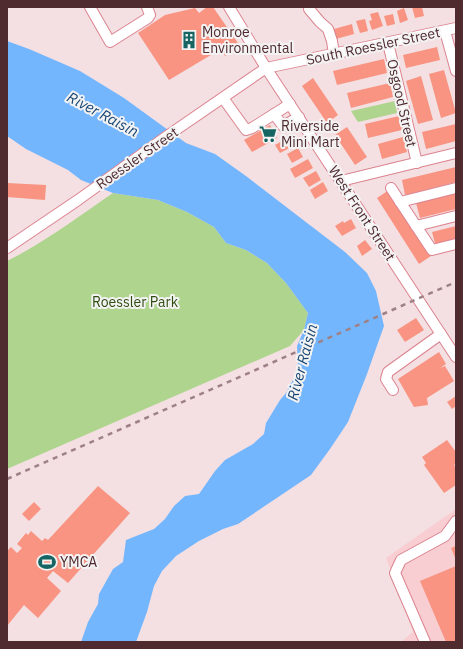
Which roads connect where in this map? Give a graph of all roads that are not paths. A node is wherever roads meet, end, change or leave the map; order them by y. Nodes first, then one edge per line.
1 (90, 7) edge
2 (147, 7) edge
3 (229, 7) edge
4 (309, 8) dead end
5 (456, 28) edge
6 (445, 31) junction
7 (388, 43) junction
8 (334, 54) junction
9 (266, 68) junction
10 (456, 71) edge
11 (223, 98) junction
12 (290, 104) junction
13 (274, 114) junction
14 (299, 117) junction
15 (456, 153) edge
16 (417, 163) junction
17 (341, 181) junction
18 (391, 188) dead end
19 (456, 188) edge
20 (400, 202) junction
21 (456, 216) edge
22 (416, 226) junction
23 (456, 244) edge
24 (7, 248) edge
25 (441, 334) junction
26 (456, 357) edge
27 (393, 390) dead end
28 (456, 521) edge
29 (422, 641) edge

1 - 2 street
3 - 9 street, West Front Street
4 - 8 street
5 - 6 street, South Roessler Street
6 - 7 street, South Roessler Street
6 - 10 street
7 - 8 street, South Roessler Street
7 - 16 street, Osgood Street
8 - 9 street, South Roessler Street
9 - 11 street, Roessler Street
9 - 12 street, West Front Street
11 - 13 street
11 - 24 street, Roessler Street
12 - 13 street
12 - 14 street, West Front Street
13 - 14 street
14 - 17 street, West Front Street
15 - 16 street
16 - 17 street
17 - 25 street, West Front Street
18 - 20 street
19 - 20 street
20 - 22 street
21 - 22 street
22 - 23 street
25 - 26 street, West Front Street
25 - 27 street
28 - 29 street

